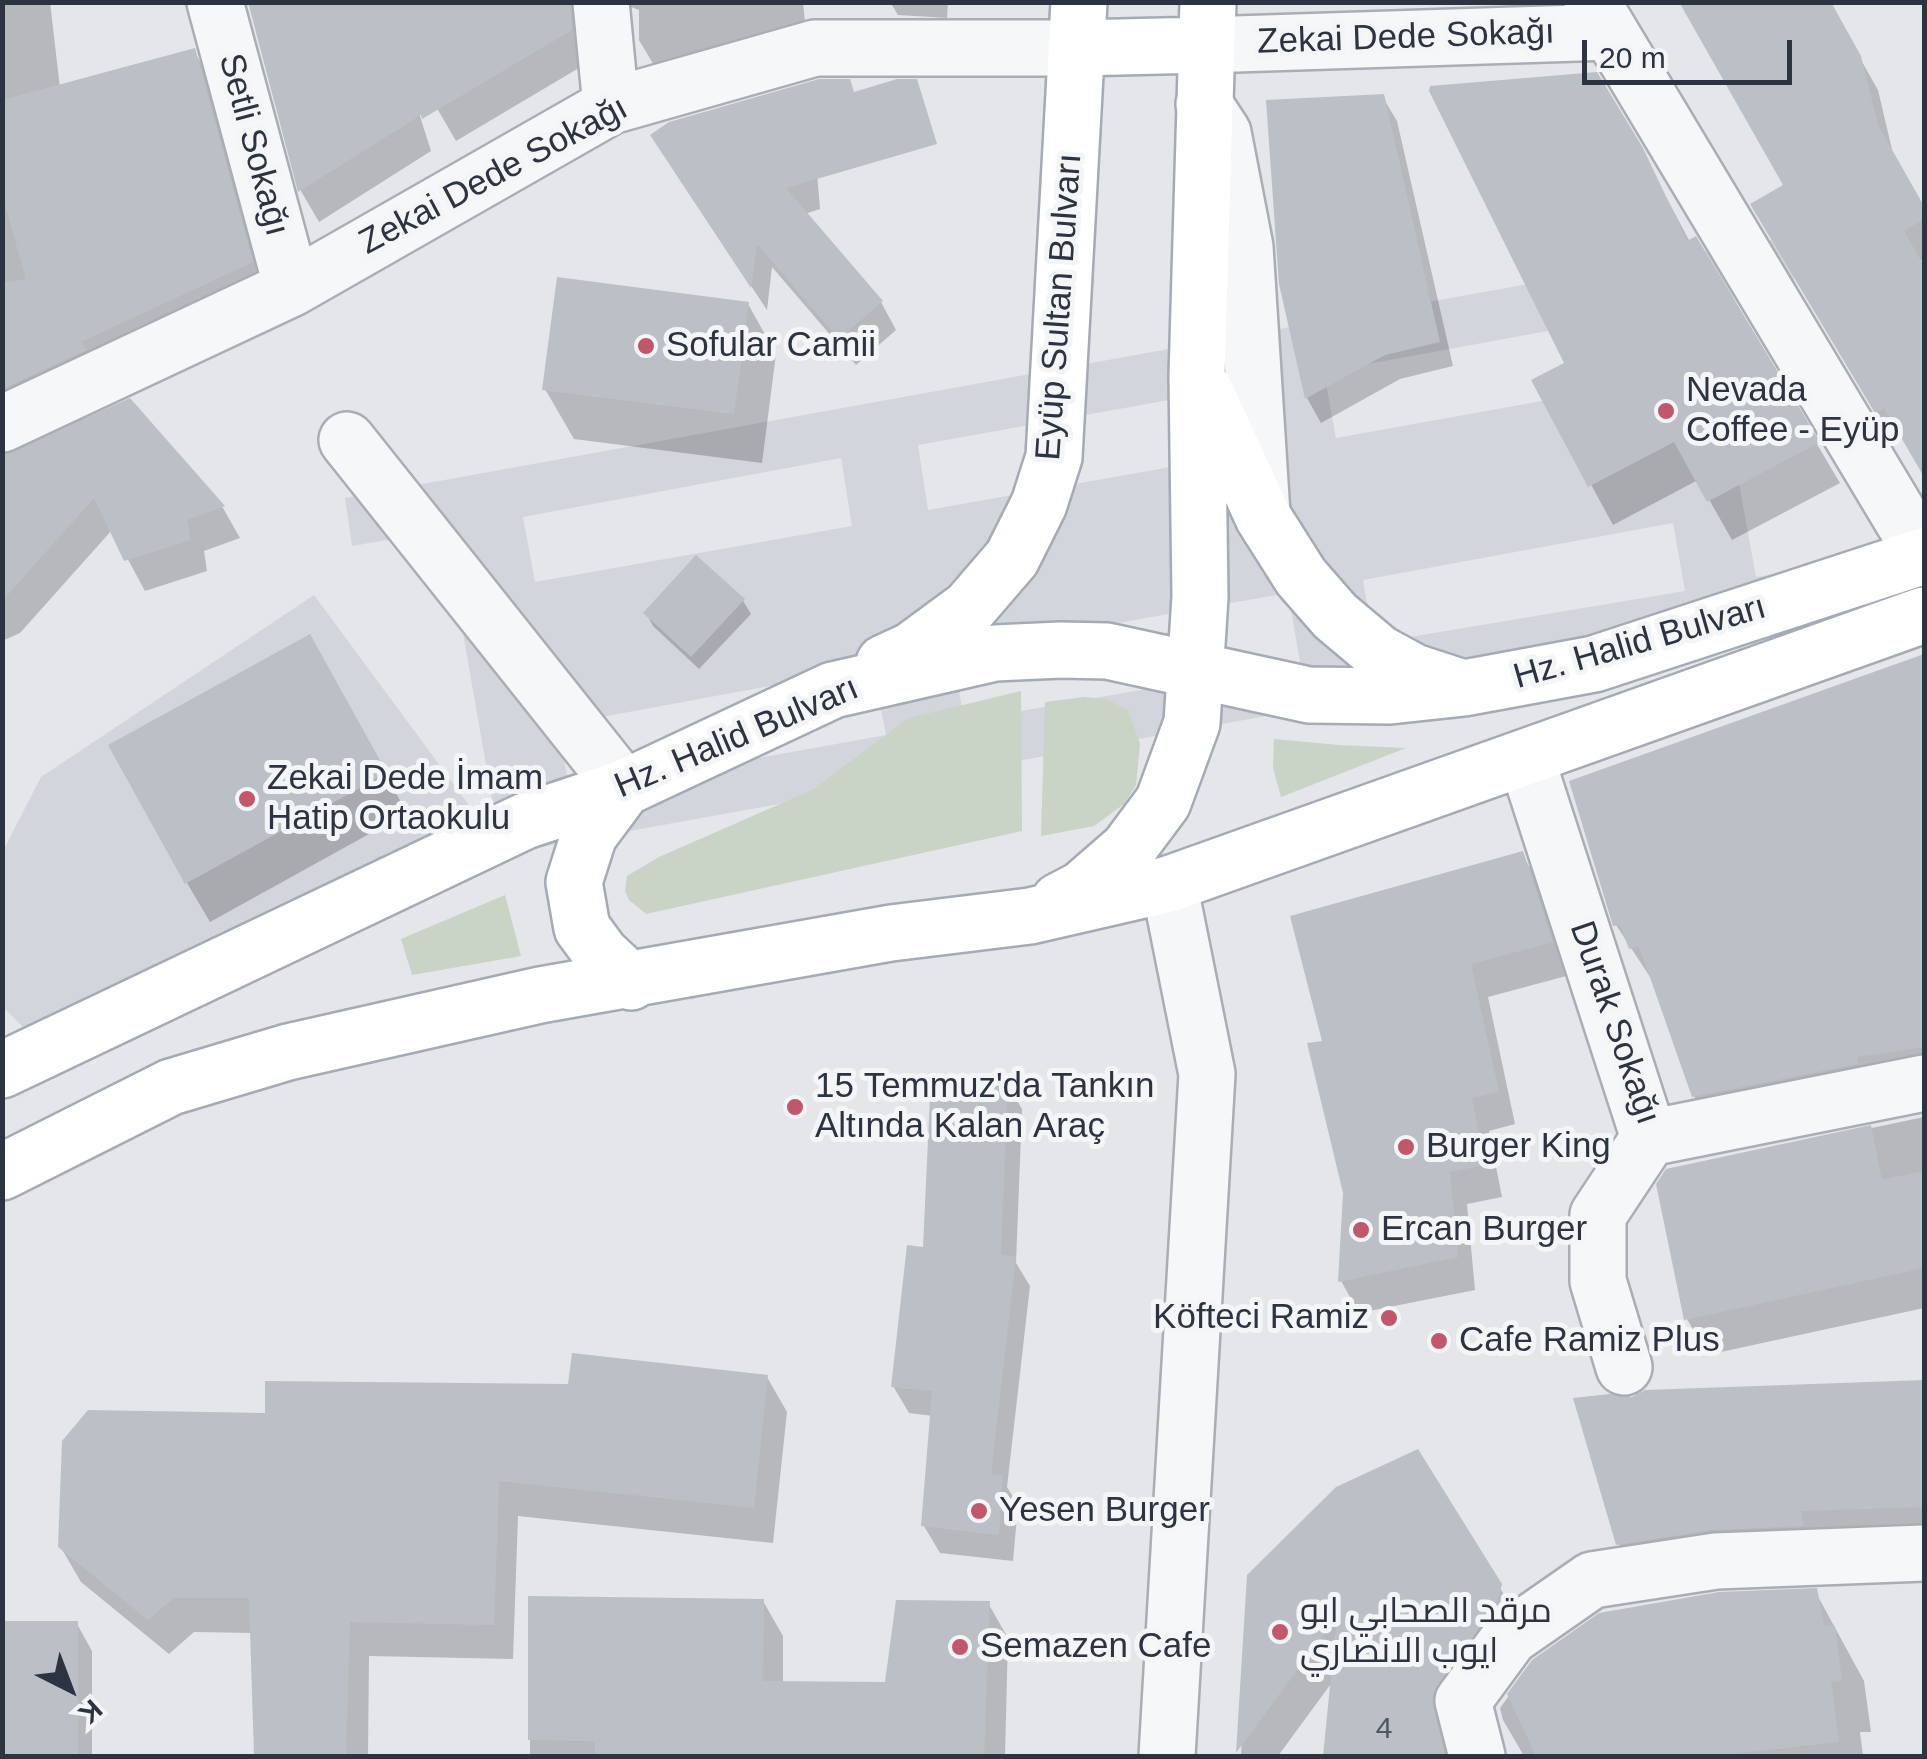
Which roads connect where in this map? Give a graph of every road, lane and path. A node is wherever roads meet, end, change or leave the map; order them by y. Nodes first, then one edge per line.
1 (215, 2) edge
2 (601, 2) edge
3 (1249, 2) edge
4 (1600, 17) edge
5 (1206, 24) edge
6 (1078, 25) edge
7 (1204, 104) junction
8 (610, 106) junction
9 (292, 288) junction
10 (1197, 376) junction
11 (2, 424) edge
12 (347, 440) dead end
13 (1262, 517) junction
14 (1924, 556) edge
15 (1924, 614) edge
16 (1196, 673) junction
17 (1464, 688) junction
18 (832, 690) junction
19 (1526, 758) junction
20 (624, 788) junction
21 (1169, 884) junction
22 (1030, 916) junction
23 (631, 982) junction
24 (2, 1070) edge
25 (1924, 1083) edge
26 (1649, 1138) junction
27 (2, 1172) edge
28 (1624, 1367) dead end
29 (1924, 1552) edge
30 (1167, 1756) edge
31 (1477, 1756) edge

1 - 9 street, Setli Sokağı
2 - 8 street
3 - 5 street
4 - 5 street, Zekai Dede Sokağı
4 - 14 street
5 - 6 main road
5 - 7 main road
6 - 8 street, Zekai Dede Sokağı
6 - 18 main road, Eyüp Sultan Bulvarı
7 - 10 main road
7 - 13 street
8 - 9 street, Zekai Dede Sokağı
9 - 11 street, Zekai Dede Sokağı
10 - 13 main road
10 - 16 main road
12 - 20 street
13 - 17 main road
14 - 17 main road, Hz. Halid Bulvarı
15 - 19 main road, Hz. Halid Bulvarı
16 - 17 main road, Hz. Halid Bulvarı
16 - 18 main road, Hz. Halid Bulvarı
16 - 22 main road
18 - 20 main road, Hz. Halid Bulvarı
19 - 21 main road, Hz. Halid Bulvarı
19 - 26 street, Durak Sokağı
20 - 23 main road
20 - 24 main road, Hz. Halid Bulvarı
21 - 22 main road, Hz. Halid Bulvarı
21 - 30 street
22 - 23 main road, Hz. Halid Bulvarı
23 - 27 main road, Hz. Halid Bulvarı
25 - 26 street, Durak Sokağı
26 - 28 street
29 - 31 street

